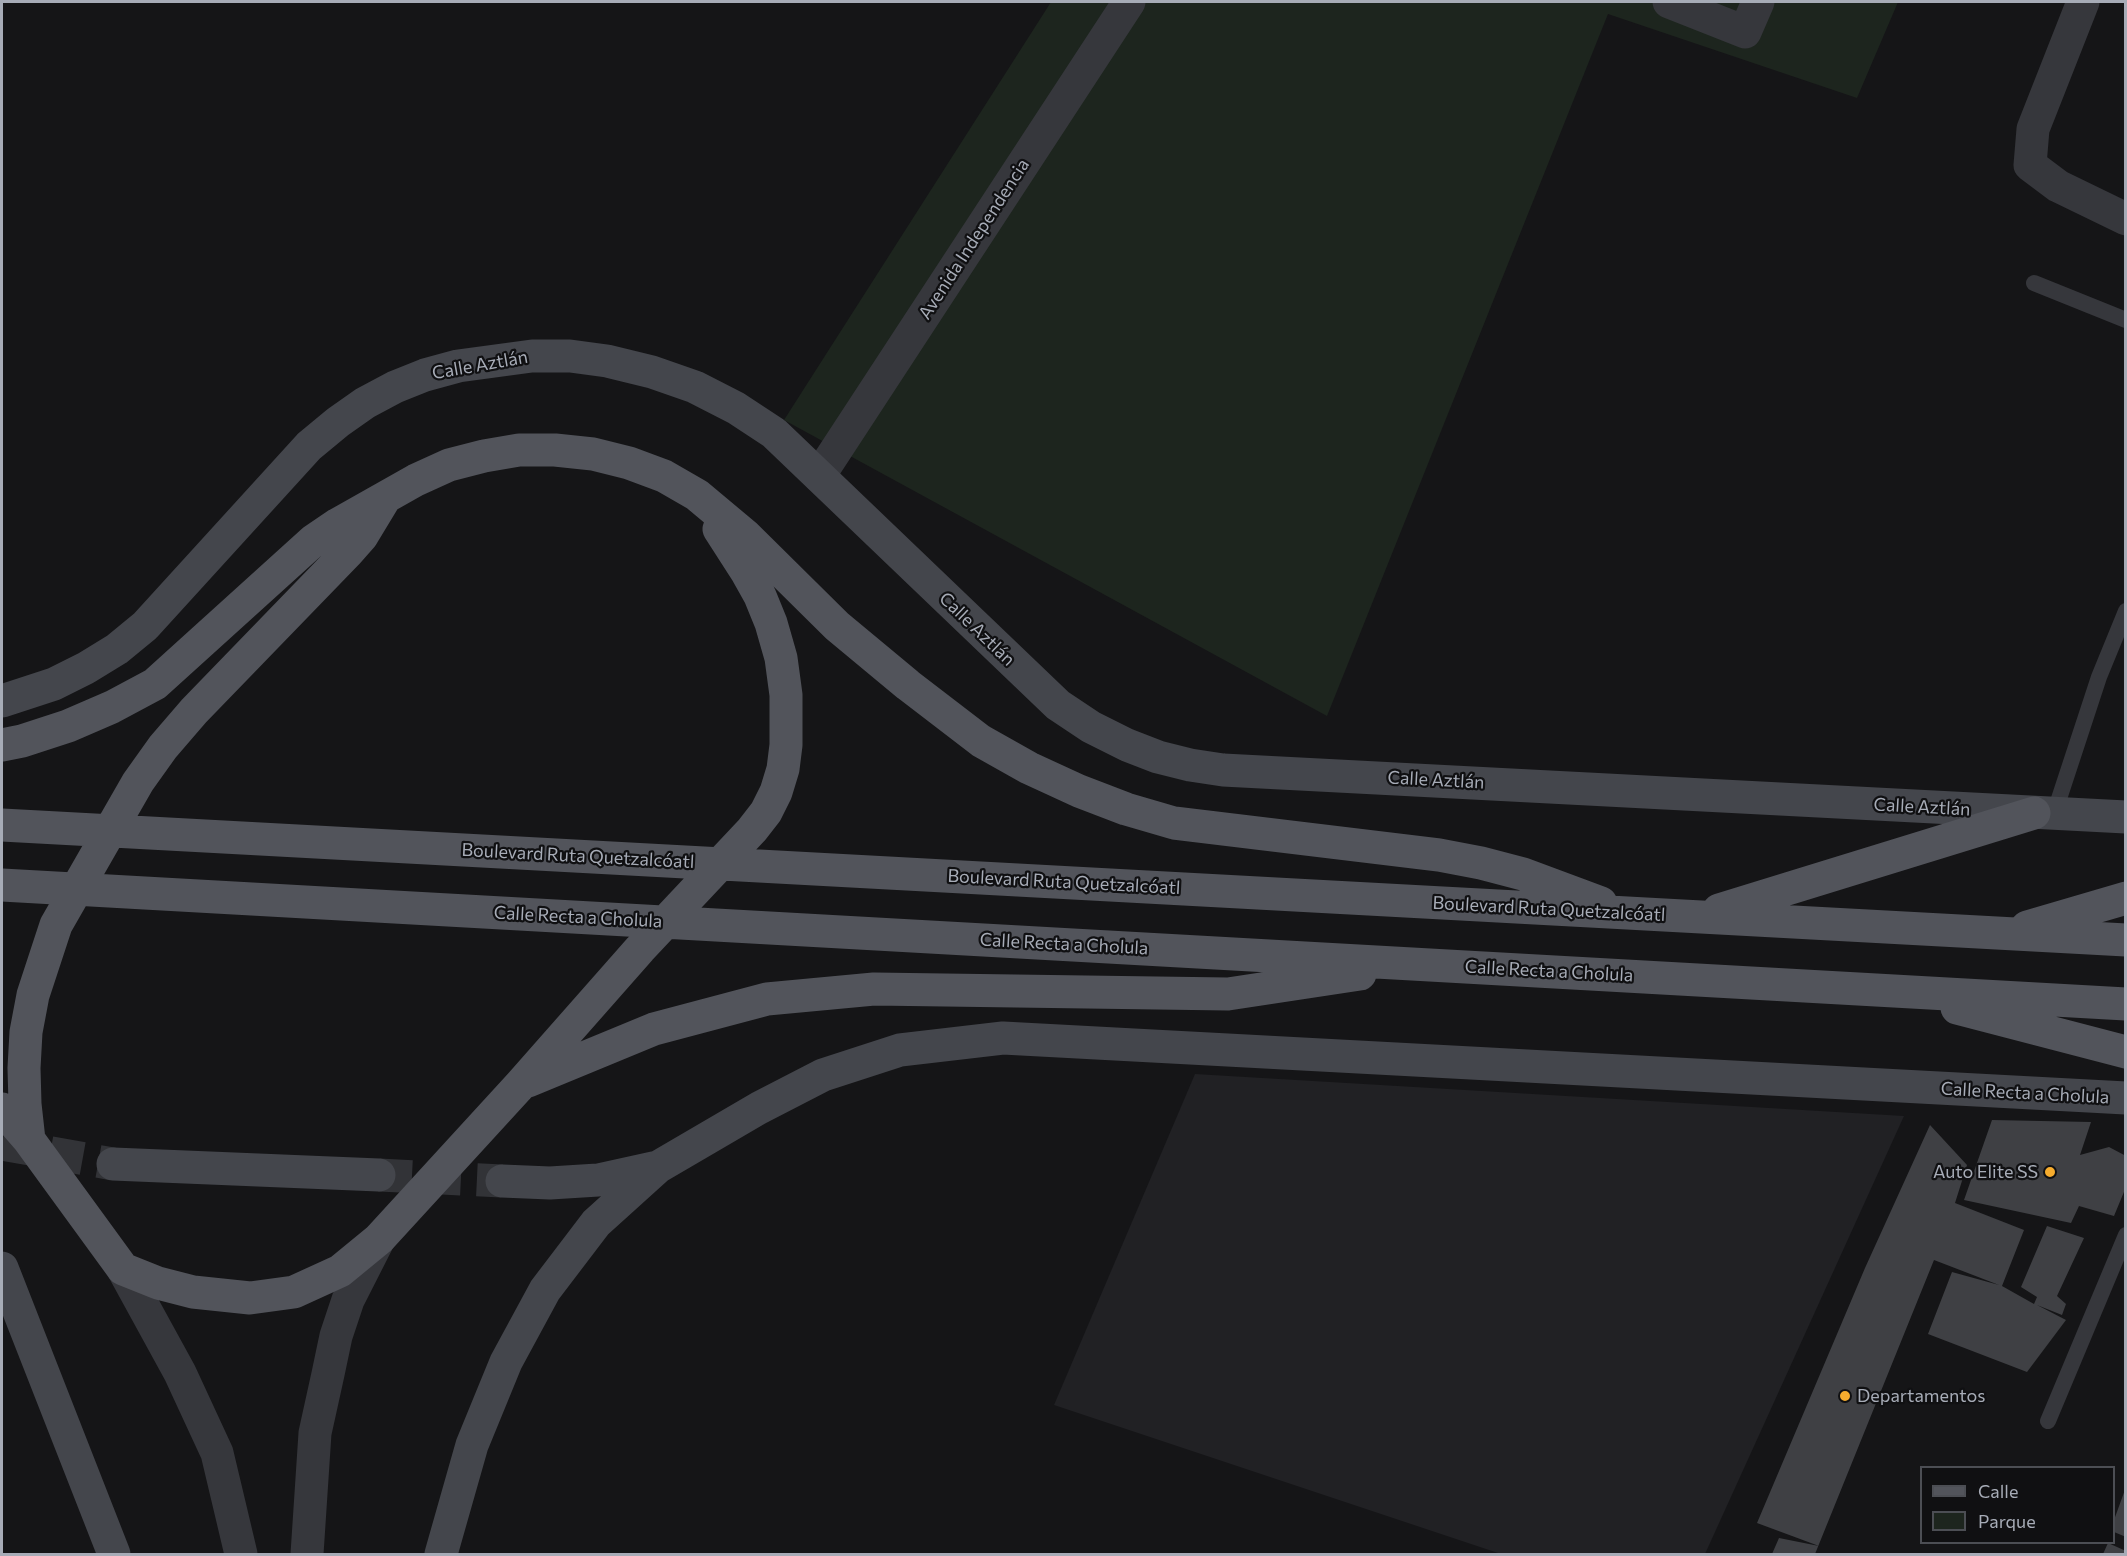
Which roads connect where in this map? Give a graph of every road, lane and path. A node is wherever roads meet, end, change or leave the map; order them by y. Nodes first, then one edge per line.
1 (1129, 2) edge
2 (1669, 2) edge
3 (1758, 2) edge
4 (2083, 2) edge
5 (2126, 219) edge
6 (2034, 283) dead end
7 (2126, 320) edge
8 (819, 476) junction
9 (697, 495) junction
10 (385, 498) junction
11 (2126, 611) edge
12 (2, 700) edge
13 (2, 745) edge
14 (2044, 814) junction
15 (2126, 817) edge
16 (2, 825) edge
17 (2, 885) edge
18 (2126, 898) edge
19 (1626, 913) junction
20 (1697, 917) junction
21 (2006, 934) junction
22 (2126, 940) edge
23 (1430, 964) junction
24 (1888, 990) junction
25 (2126, 1004) edge
26 (2126, 1052) edge
27 (521, 1084) junction
28 (2126, 1098) edge
29 (2, 1109) edge
30 (29, 1140) junction
31 (113, 1164) tunnel mouth
32 (658, 1167) junction
33 (379, 1175) tunnel mouth
34 (502, 1181) tunnel mouth
35 (2126, 1234) edge
36 (379, 1239) junction
37 (2, 1268) edge
38 (123, 1269) junction
39 (2048, 1421) dead end
40 (114, 1554) edge
41 (240, 1554) edge
42 (307, 1554) edge
43 (441, 1554) edge

1 - 8 street, Avenida Independencia
2 - 3 street
4 - 5 street
6 - 7 lane
8 - 12 main road, Calle Aztlán
8 - 14 main road, Calle Aztlán
9 - 10 main road
9 - 19 main road
9 - 27 main road
10 - 13 main road
10 - 30 main road
11 - 14 lane
14 - 15 main road, Calle Aztlán
14 - 20 main road
16 - 19 main road, Boulevard Ruta Quetzalcóatl
17 - 23 main road, Calle Recta a Cholula
18 - 21 main road
19 - 20 main road, Boulevard Ruta Quetzalcóatl
20 - 21 main road, Boulevard Ruta Quetzalcóatl
21 - 22 main road, Boulevard Ruta Quetzalcóatl
23 - 24 main road, Calle Recta a Cholula
23 - 27 main road
24 - 25 main road, Calle Recta a Cholula
24 - 26 main road
27 - 36 main road
28 - 32 main road, Calle Recta a Cholula
29 - 30 main road
30 - 38 main road
31 - 33 main road
32 - 34 main road
32 - 43 main road
35 - 39 lane
36 - 38 main road
36 - 42 street
37 - 40 main road
38 - 41 street

